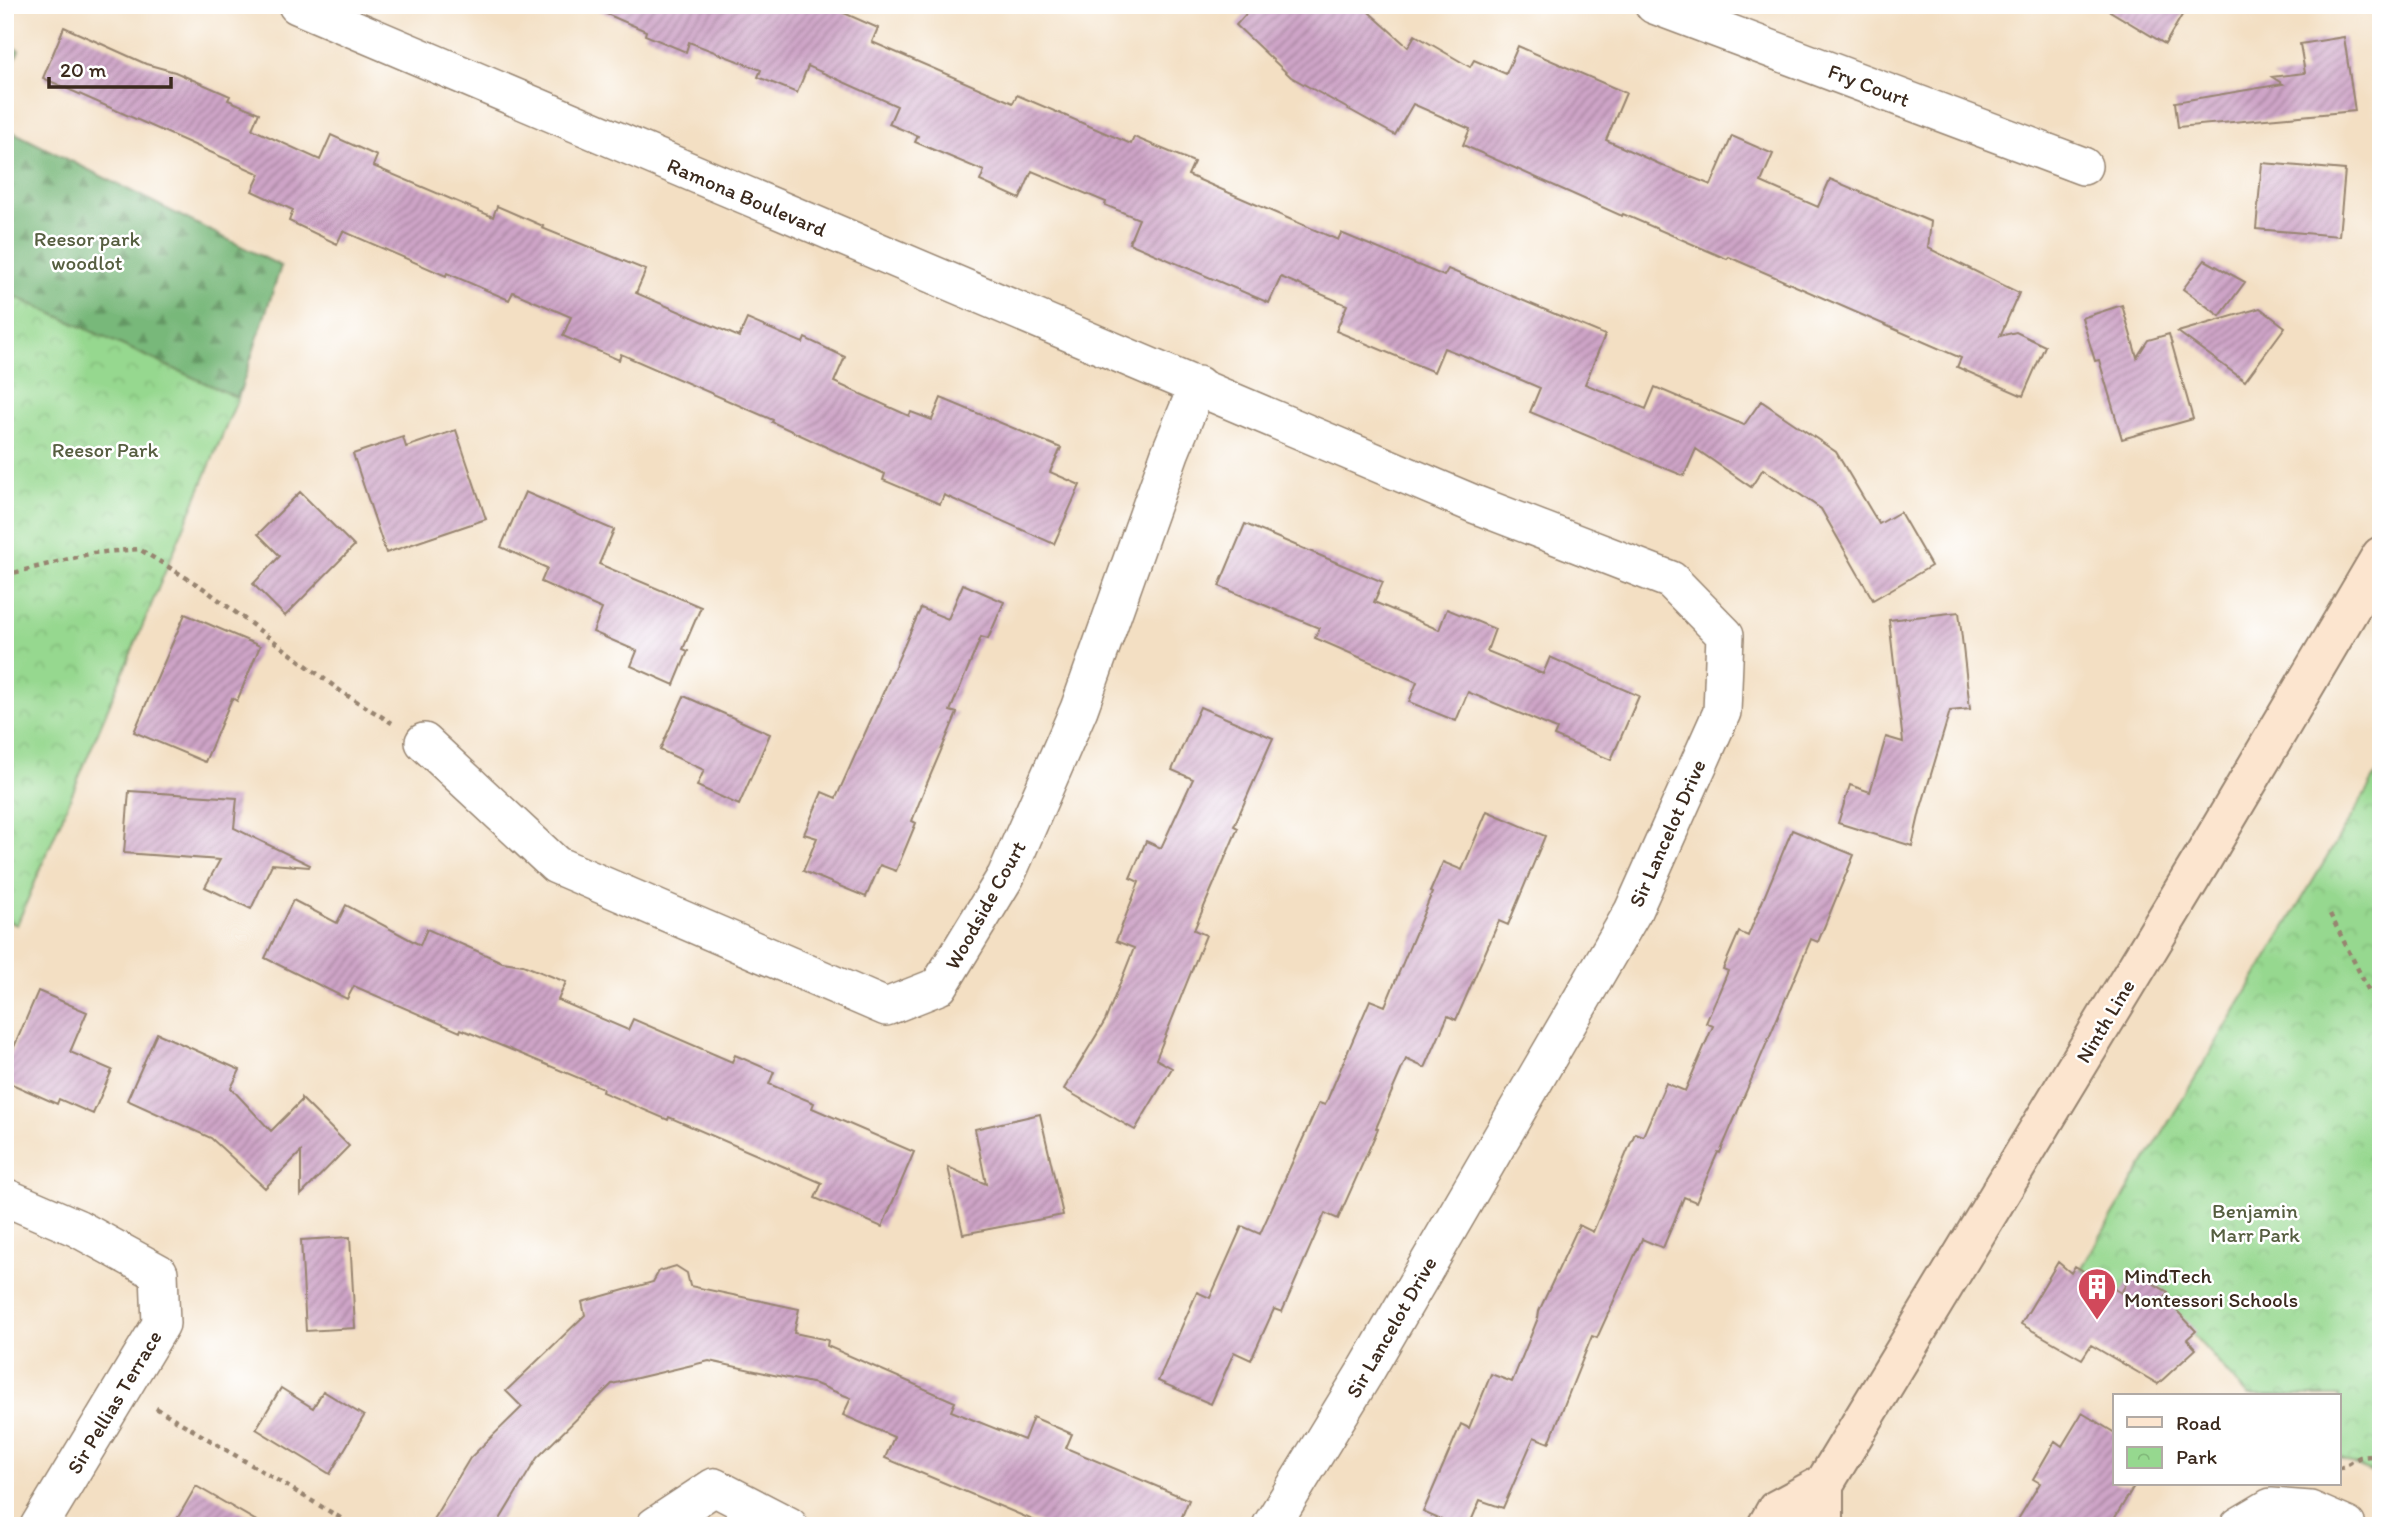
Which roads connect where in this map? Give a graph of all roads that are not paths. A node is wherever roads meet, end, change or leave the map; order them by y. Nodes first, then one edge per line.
1 (297, 5) edge
2 (1654, 5) edge
3 (2083, 166) dead end
4 (1198, 385) junction
5 (2381, 556) edge
6 (424, 742) road end
7 (5, 1197) edge
8 (1825, 1484) junction
9 (39, 1526) edge
10 (655, 1526) edge
11 (789, 1526) edge
12 (1271, 1526) edge
13 (1767, 1526) edge
14 (1824, 1526) edge
15 (2239, 1526) edge
16 (2347, 1526) edge

1 - 4 street, Ramona Boulevard
2 - 3 street, Fry Court
4 - 6 street, Woodside Court
4 - 12 street, Sir Lancelot Drive
5 - 8 main road, Ninth Line
7 - 9 street, Sir Pellias Terrace
8 - 13 main road
8 - 14 main road, Ninth Line
10 - 11 street
15 - 16 street

